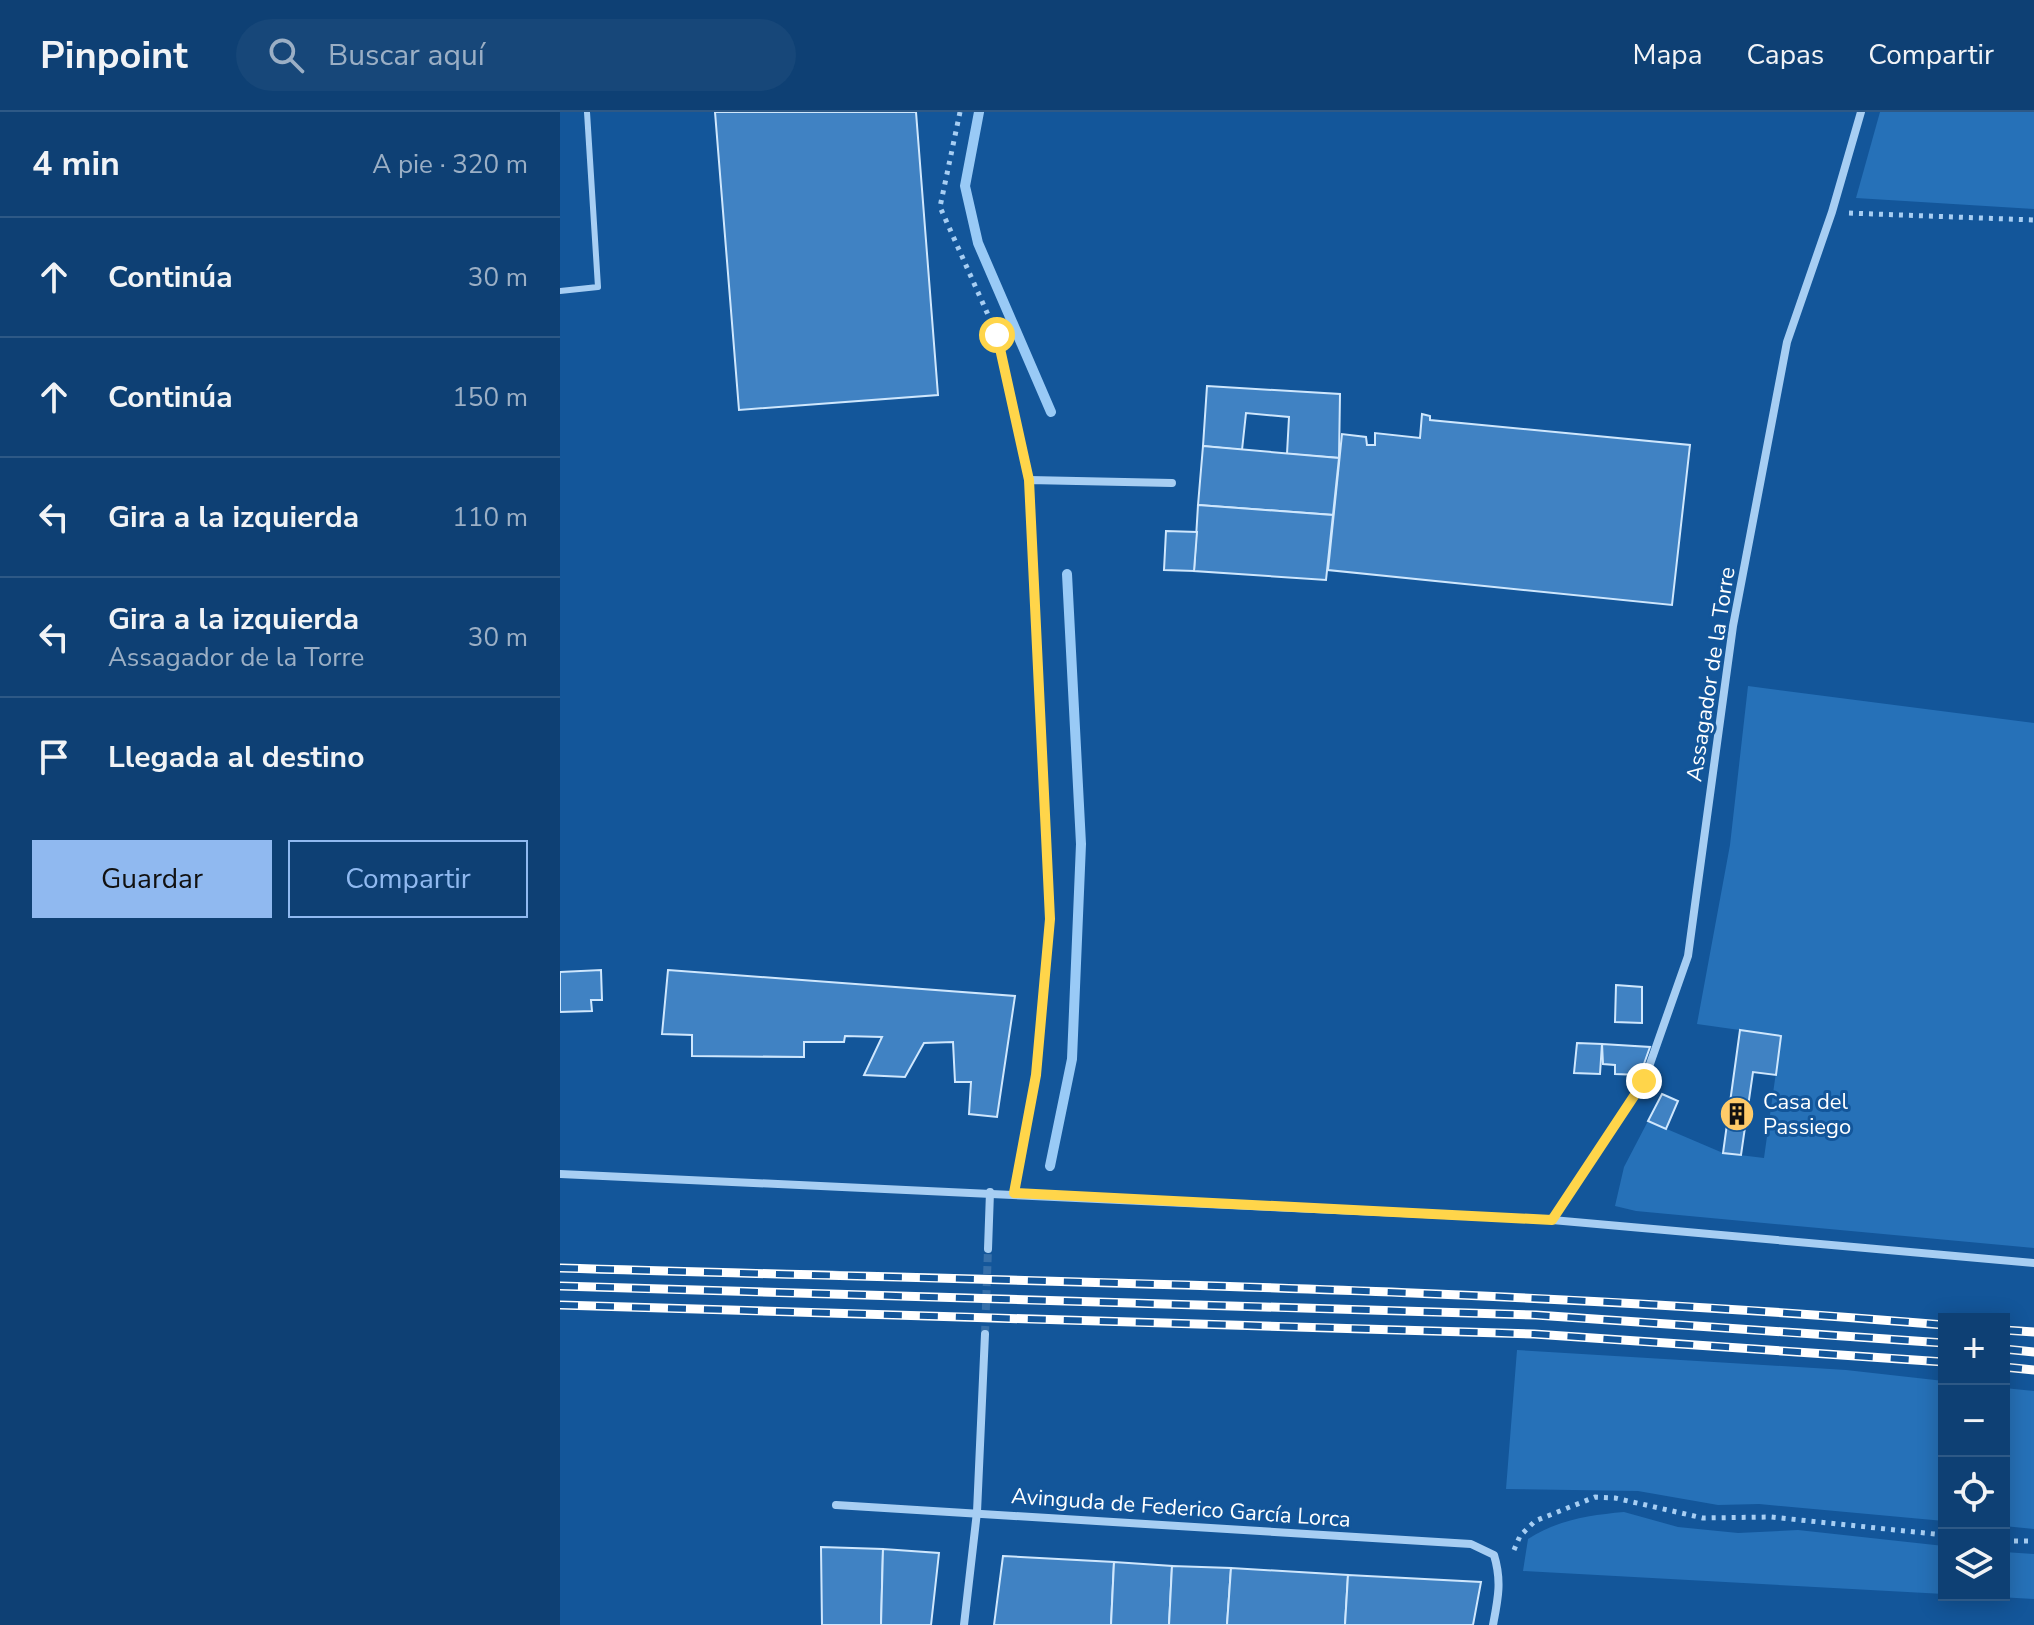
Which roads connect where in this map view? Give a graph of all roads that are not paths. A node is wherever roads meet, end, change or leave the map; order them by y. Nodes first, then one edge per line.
1 (587, 112) edge
2 (1861, 112) edge
3 (560, 291) edge
4 (1172, 483) dead end
5 (560, 1174) edge
6 (990, 1192) junction
7 (1014, 1193) junction
8 (1552, 1220) junction
9 (988, 1249) tunnel mouth
10 (2034, 1263) edge
11 (985, 1334) tunnel mouth
12 (836, 1505) dead end
13 (977, 1512) junction
14 (964, 1625) edge
15 (1493, 1625) edge

1 - 3 lane
2 - 8 street, Assagador de la Torre
4 - 7 street
5 - 6 street
6 - 7 street
6 - 9 street
7 - 8 street
8 - 10 street
11 - 13 street
12 - 13 street, Avinguda de Federico García Lorca
13 - 14 street
13 - 15 street, Avinguda de Federico García Lorca

